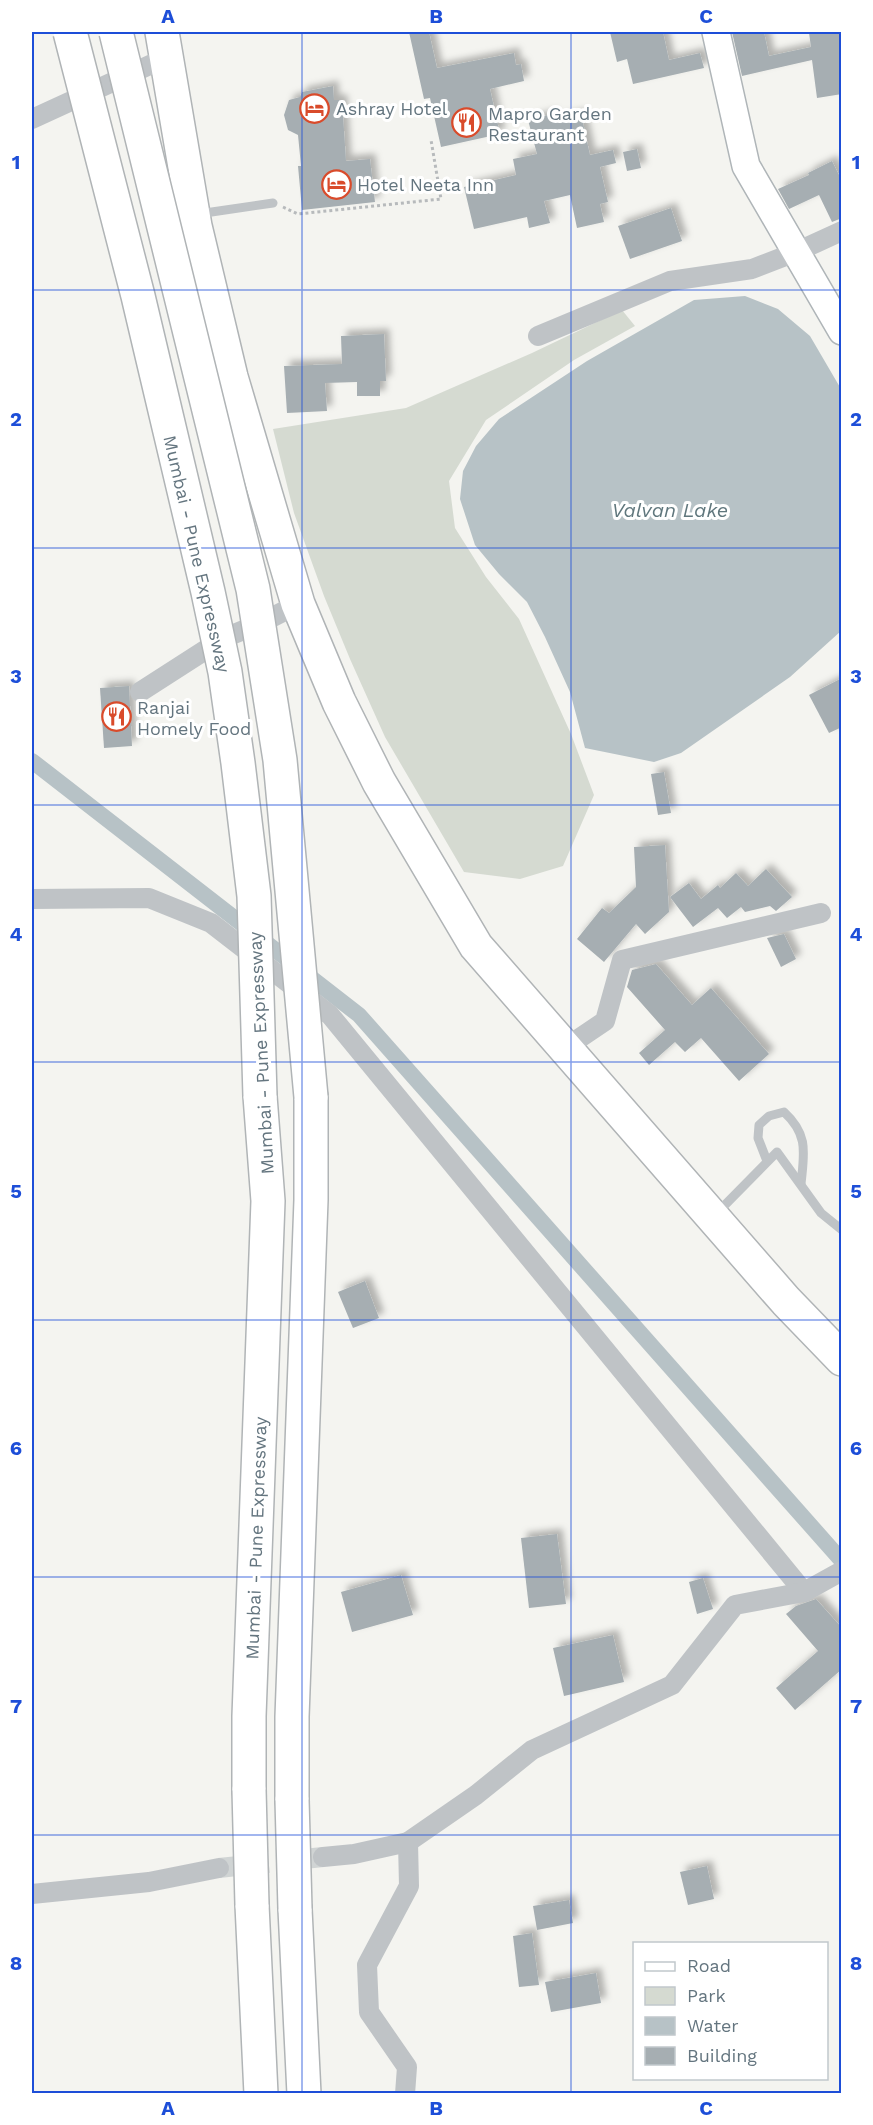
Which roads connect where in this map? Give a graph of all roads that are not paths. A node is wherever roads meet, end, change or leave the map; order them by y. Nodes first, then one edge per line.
1 (70, 32) edge
2 (716, 32) edge
3 (122, 42) edge
4 (164, 45) edge
5 (32, 119) edge
6 (273, 203) road end
7 (192, 214) junction
8 (842, 231) edge
9 (796, 252) junction
10 (842, 331) edge
11 (538, 336) dead end
12 (298, 604) junction
13 (140, 692) dead end
14 (32, 899) edge
15 (821, 913) dead end
16 (565, 1048) junction
17 (767, 1161) junction
18 (801, 1184) junction
19 (713, 1217) junction
20 (842, 1230) edge
21 (842, 1359) edge
22 (842, 1571) edge
23 (804, 1592) junction
24 (408, 1842) junction
25 (324, 1857) tunnel mouth
26 (219, 1868) tunnel mouth
27 (32, 1894) edge
28 (261, 2094) edge
29 (304, 2094) edge
30 (405, 2094) edge

1 - 28 highway, Mumbai - Pune Expressway, bridge
2 - 9 main road
3 - 29 highway, bridge
4 - 5 street
4 - 7 highway
6 - 7 lane
7 - 12 highway
8 - 9 street
9 - 10 main road
9 - 11 street
12 - 13 street
12 - 16 highway
14 - 23 street
15 - 16 street
16 - 19 highway
17 - 18 lane
17 - 18 lane
17 - 19 lane
18 - 20 lane
19 - 21 highway
22 - 23 street
23 - 24 street
24 - 25 street
24 - 30 street
26 - 27 street

